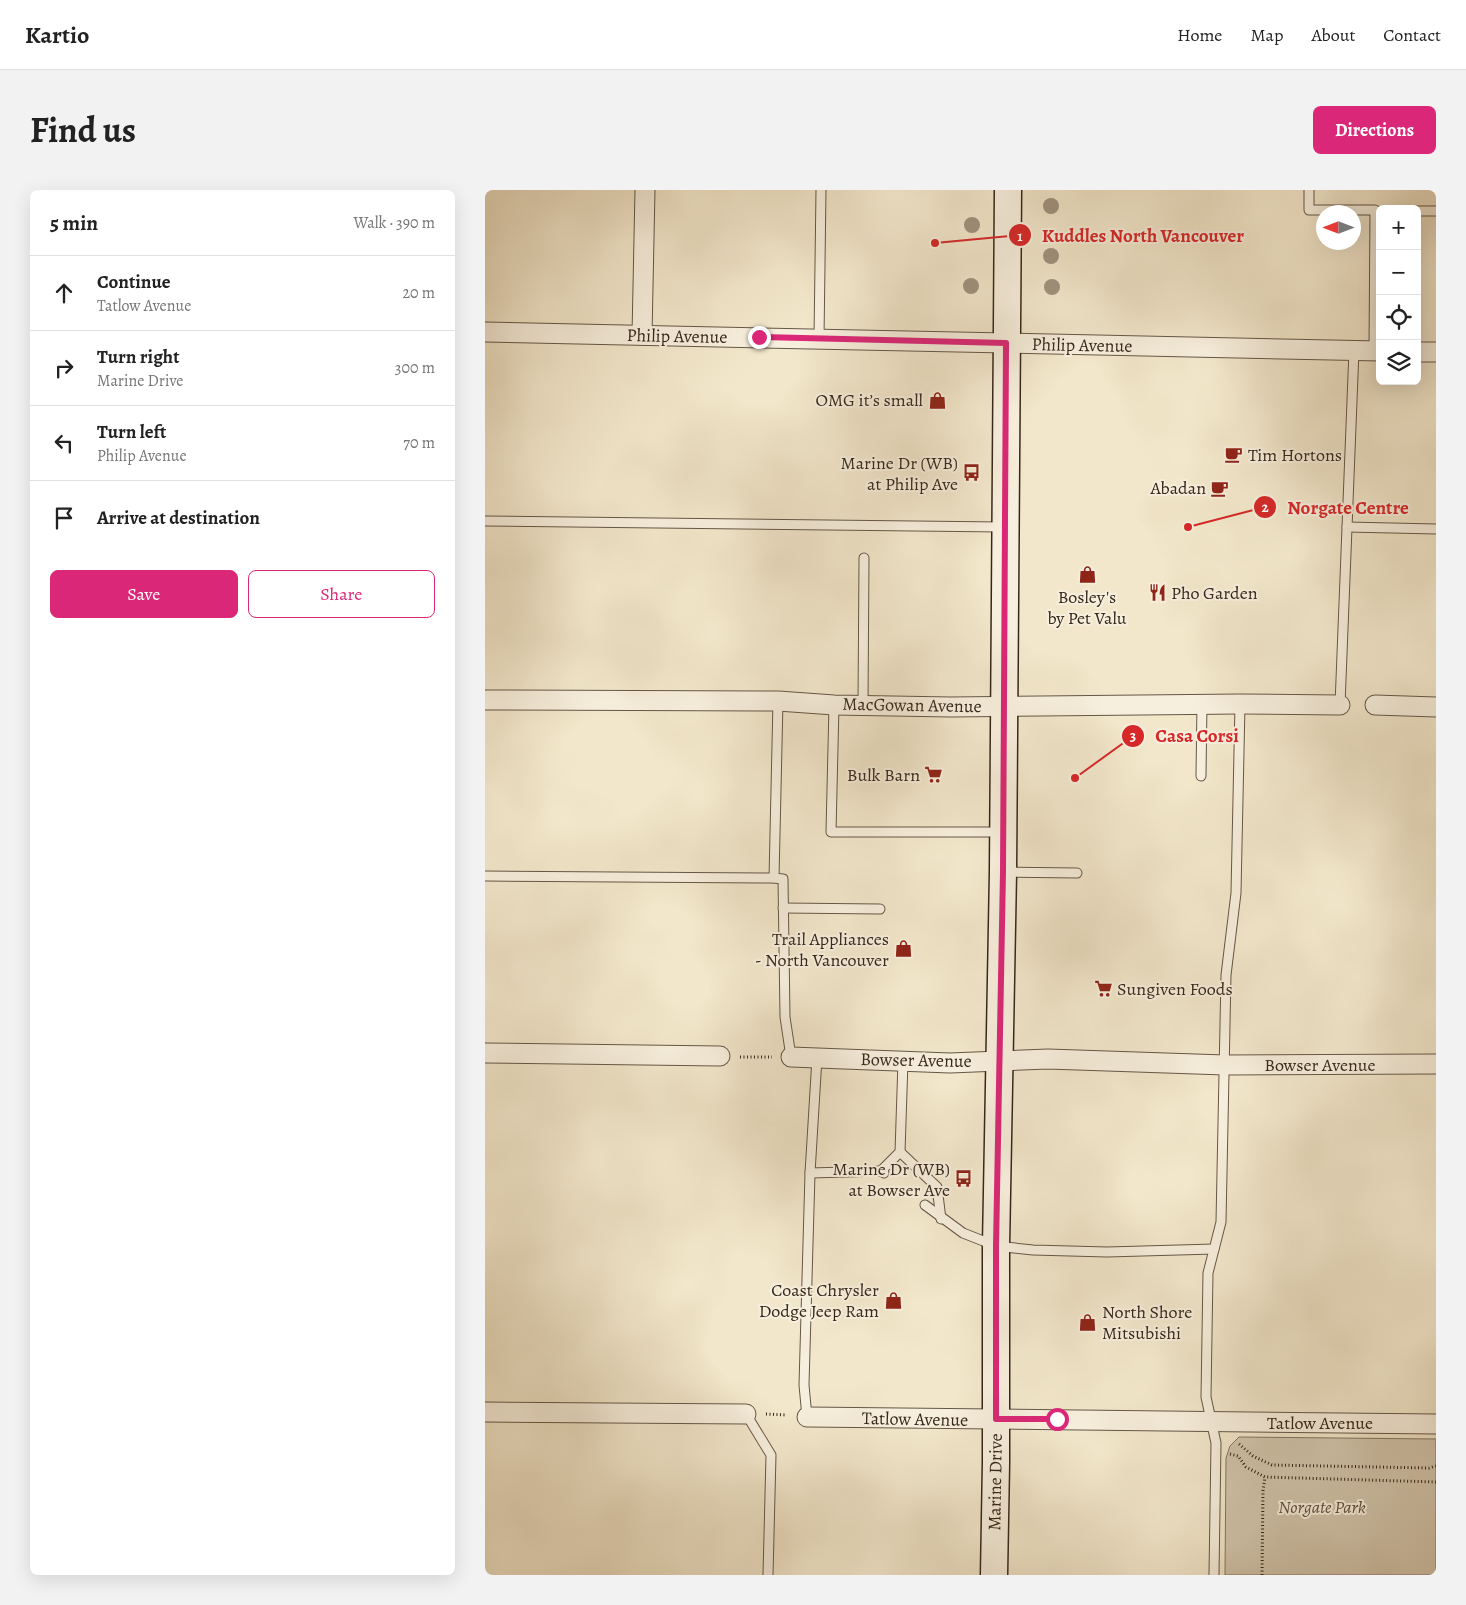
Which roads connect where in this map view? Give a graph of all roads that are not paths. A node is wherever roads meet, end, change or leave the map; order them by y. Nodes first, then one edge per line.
1 (645, 190) edge
2 (821, 190) edge
3 (1007, 190) edge
4 (1309, 190) edge
5 (1376, 210) edge
6 (1421, 211) edge
7 (1436, 211) edge
8 (1377, 250) edge
9 (485, 332) edge
10 (642, 335) junction
11 (819, 339) junction
12 (1377, 340) edge
13 (1006, 343) junction
14 (1354, 350) junction
15 (1376, 351) edge
16 (1421, 352) edge
17 (1436, 352) edge
18 (485, 521) edge
19 (1005, 527) junction
20 (1347, 527) junction
21 (1436, 529) edge
22 (863, 558) dead end
23 (485, 700) edge
24 (778, 701) junction
25 (1202, 704) junction
26 (1240, 704) junction
27 (834, 705) junction
28 (863, 705) junction
29 (1340, 705) joint
30 (1375, 705) dead end
31 (1004, 706) junction
32 (1436, 707) edge
33 (1201, 776) dead end
34 (1003, 832) junction
35 (1003, 872) junction
36 (1077, 873) dead end
37 (485, 876) edge
38 (774, 878) junction
39 (783, 908) junction
40 (880, 909) dead end
41 (485, 1053) edge
42 (720, 1056) road end
43 (791, 1057) joint
44 (817, 1058) junction
45 (1000, 1060) junction
46 (903, 1061) junction
47 (1436, 1064) edge
48 (1225, 1065) junction
49 (900, 1152) junction
50 (810, 1173) junction
51 (925, 1205) dead end
52 (941, 1218) junction
53 (996, 1246) junction
54 (1213, 1250) junction
55 (485, 1412) edge
56 (746, 1414) joint
57 (807, 1417) joint
58 (996, 1419) junction
59 (1211, 1422) junction
60 (1436, 1424) edge
61 (768, 1575) edge
62 (994, 1575) edge
63 (1214, 1575) edge

1 - 10 street
2 - 11 lane
3 - 13 main road, Marine Drive
4 - 5 lane
6 - 7 lane
8 - 12 lane
9 - 10 street, Philip Avenue
10 - 11 street, Philip Avenue
11 - 13 street, Philip Avenue
13 - 14 street, Philip Avenue
13 - 19 main road, Marine Drive
14 - 15 street, Philip Avenue
14 - 20 lane
16 - 17 street
18 - 19 lane
19 - 31 main road, Marine Drive
20 - 21 lane
20 - 29 lane
22 - 28 lane
23 - 24 street, MacGowan Avenue
24 - 27 street, MacGowan Avenue
24 - 38 lane
25 - 26 street, MacGowan Avenue
25 - 31 street, MacGowan Avenue
25 - 33 lane
26 - 29 street, MacGowan Avenue
26 - 48 lane
27 - 28 street, MacGowan Avenue
27 - 34 lane
28 - 31 street, MacGowan Avenue
30 - 32 street
31 - 34 main road, Marine Drive
34 - 35 main road, Marine Drive
35 - 36 lane
35 - 45 main road, Marine Drive
37 - 38 lane
38 - 39 lane
39 - 40 lane
39 - 43 lane
41 - 42 street
43 - 44 street, Bowser Avenue
44 - 46 street, Bowser Avenue
44 - 50 lane
45 - 46 street, Bowser Avenue
45 - 48 street, Bowser Avenue
45 - 53 main road, Marine Drive
46 - 49 lane
47 - 48 street, Bowser Avenue
48 - 54 lane
49 - 50 lane
49 - 52 lane
50 - 57 lane
51 - 52 lane
52 - 53 lane
53 - 54 lane
53 - 58 main road, Marine Drive
54 - 59 lane
55 - 56 street
56 - 61 lane
57 - 58 street, Tatlow Avenue
58 - 59 street, Tatlow Avenue
58 - 62 main road, Marine Drive
59 - 60 street, Tatlow Avenue
59 - 63 lane

